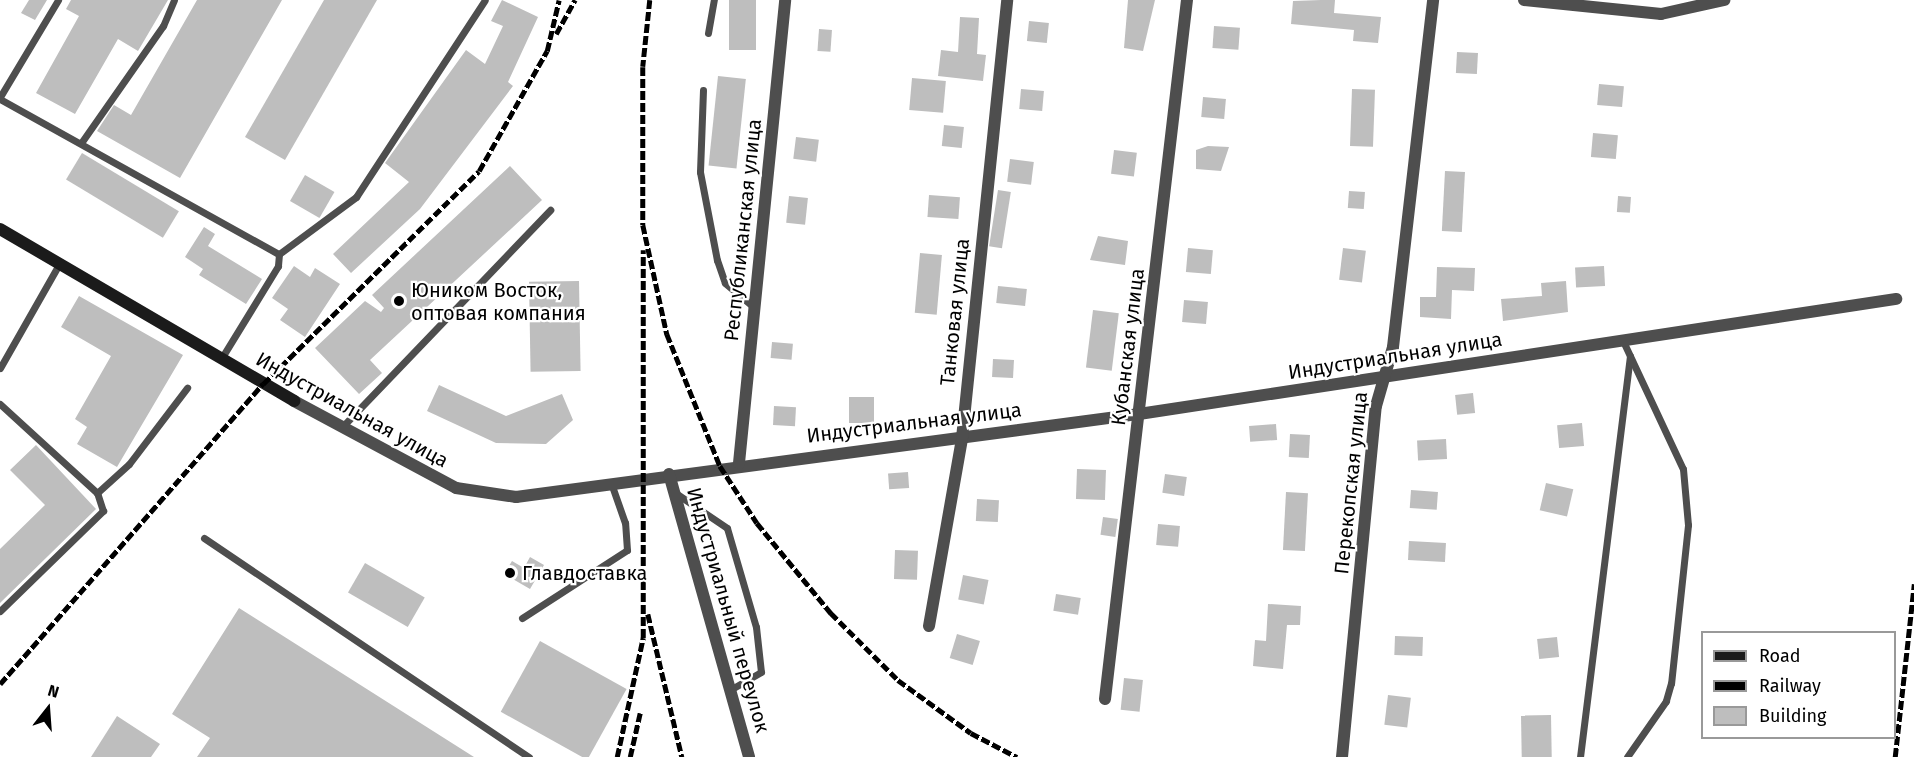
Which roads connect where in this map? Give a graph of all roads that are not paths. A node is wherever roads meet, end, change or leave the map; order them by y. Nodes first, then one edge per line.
1 (58, 0) edge
2 (174, 0) edge
3 (485, 0) edge
4 (714, 0) edge
5 (785, 0) edge
6 (1007, 0) edge
7 (1188, 0) edge
8 (1433, 0) edge
9 (1524, 0) edge
10 (1724, 0) edge
11 (708, 33) dead end
12 (703, 90) dead end
13 (0, 98) edge
14 (81, 143) junction
15 (550, 210) dead end
16 (0, 229) edge
17 (279, 254) junction
18 (59, 264) junction
19 (1896, 299) dead end
20 (754, 308) junction
21 (1623, 341) junction
22 (1630, 356) junction
23 (221, 359) junction
24 (0, 368) edge
25 (1383, 378) junction
26 (187, 388) dead end
27 (0, 404) edge
28 (1139, 414) junction
29 (342, 427) junction
30 (962, 438) junction
31 (739, 464) junction
32 (669, 474) junction
33 (611, 483) junction
34 (674, 492) junction
35 (97, 493) junction
36 (204, 538) dead end
37 (0, 611) edge
38 (522, 618) dead end
39 (929, 626) dead end
40 (730, 690) junction
41 (1104, 699) dead end
42 (529, 757) edge
43 (749, 757) edge
44 (1342, 757) edge
45 (1580, 757) edge
46 (1627, 757) edge

1 - 13 lane
2 - 14 lane
3 - 17 lane
4 - 11 lane
5 - 20 street, Республиканская улица
6 - 30 street, Танковая улица
7 - 28 street, Кубанская улица
8 - 25 street, Перекопская улица
9 - 10 street
12 - 20 lane
13 - 14 lane
14 - 17 lane
15 - 29 lane
16 - 18 street, Индустриальная улица
17 - 23 lane
18 - 23 street, Индустриальная улица
18 - 24 lane
19 - 21 street, Индустриальная улица
20 - 31 street, Республиканская улица
21 - 22 lane
21 - 25 street, Индустриальная улица
22 - 45 lane
22 - 46 lane
23 - 29 street, Индустриальная улица
25 - 28 street, Индустриальная улица
25 - 44 street, Перекопская улица
26 - 35 lane
27 - 35 lane
28 - 30 street, Индустриальная улица
28 - 41 street, Кубанская улица
29 - 33 street, Индустриальная улица
30 - 31 street, Индустриальная улица
30 - 39 street, Танковая улица
31 - 32 street, Индустриальная улица
32 - 33 street, Индустриальная улица
32 - 34 street, Индустриальный переулок
33 - 38 lane
34 - 40 street, Индустриальный переулок
34 - 40 lane
35 - 37 lane
36 - 42 lane
40 - 43 street, Индустриальный переулок

